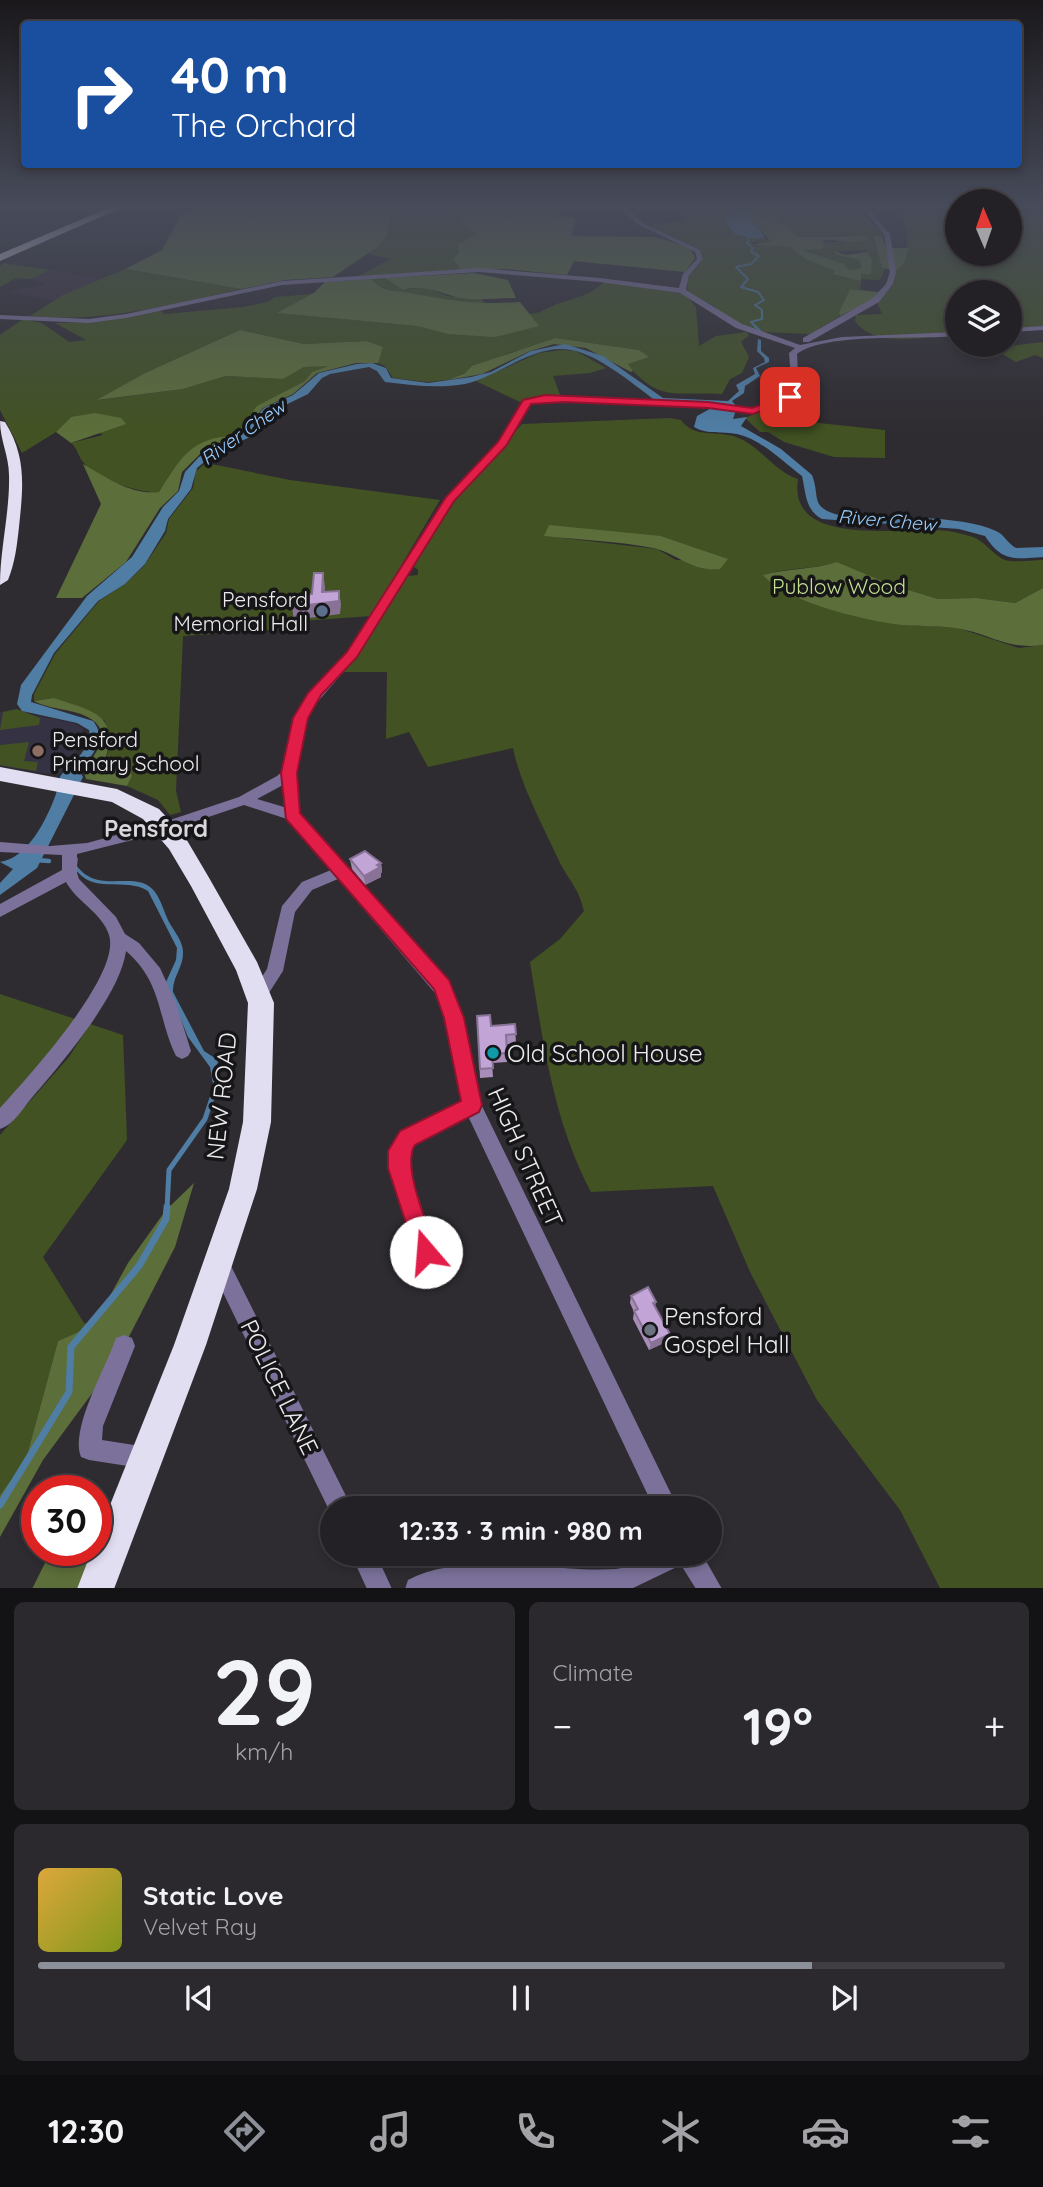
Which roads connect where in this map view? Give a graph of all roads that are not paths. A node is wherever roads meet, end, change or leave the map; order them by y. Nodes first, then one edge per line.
1 (300, 282) edge
2 (621, 282) edge
3 (684, 282) edge
4 (887, 282) edge
5 (681, 291) junction
6 (857, 309) junction
7 (0, 317) edge
8 (1043, 328) edge
9 (1022, 329) edge
10 (945, 335) edge
11 (882, 339) junction
12 (800, 345) junction
13 (2, 432) edge
14 (0, 579) edge
15 (289, 773) junction
16 (0, 774) edge
17 (244, 800) junction
18 (292, 815) junction
19 (164, 827) junction
20 (7, 849) edge
21 (70, 851) junction
22 (342, 871) junction
23 (69, 873) junction
24 (0, 911) edge
25 (119, 938) junction
26 (259, 994) junction
27 (182, 1052) dead end
28 (472, 1105) junction
29 (0, 1121) edge
30 (219, 1265) junction
31 (406, 1269) dead end
32 (124, 1346) dead end
33 (147, 1458) junction
34 (334, 1496) edge
35 (660, 1496) edge
36 (369, 1566) edge
37 (655, 1566) edge
38 (696, 1566) edge
39 (619, 1585) edge
40 (95, 1588) edge
41 (380, 1588) edge
42 (417, 1588) edge
43 (710, 1588) edge

1 - 7 street
2 - 5 street
3 - 5 street
4 - 6 street
5 - 12 street
6 - 11 street
6 - 12 street
8 - 9 street
10 - 11 street
11 - 12 street
12 - 15 street
13 - 14 highway
15 - 17 street
15 - 18 street
16 - 19 highway, NEW ROAD
17 - 18 street
17 - 19 street
18 - 22 street, HIGH STREET
19 - 21 street
19 - 26 highway, NEW ROAD
20 - 21 street
21 - 23 street
22 - 26 street
22 - 28 street, HIGH STREET
23 - 24 street
23 - 25 street
25 - 27 street
25 - 29 street
26 - 30 highway, NEW ROAD
28 - 31 street
28 - 35 street, HIGH STREET
30 - 33 highway, NEW ROAD
30 - 34 street, POLICE LANE
32 - 33 street
33 - 40 highway, NEW ROAD
36 - 41 street
37 - 39 street
38 - 43 street
39 - 42 street

